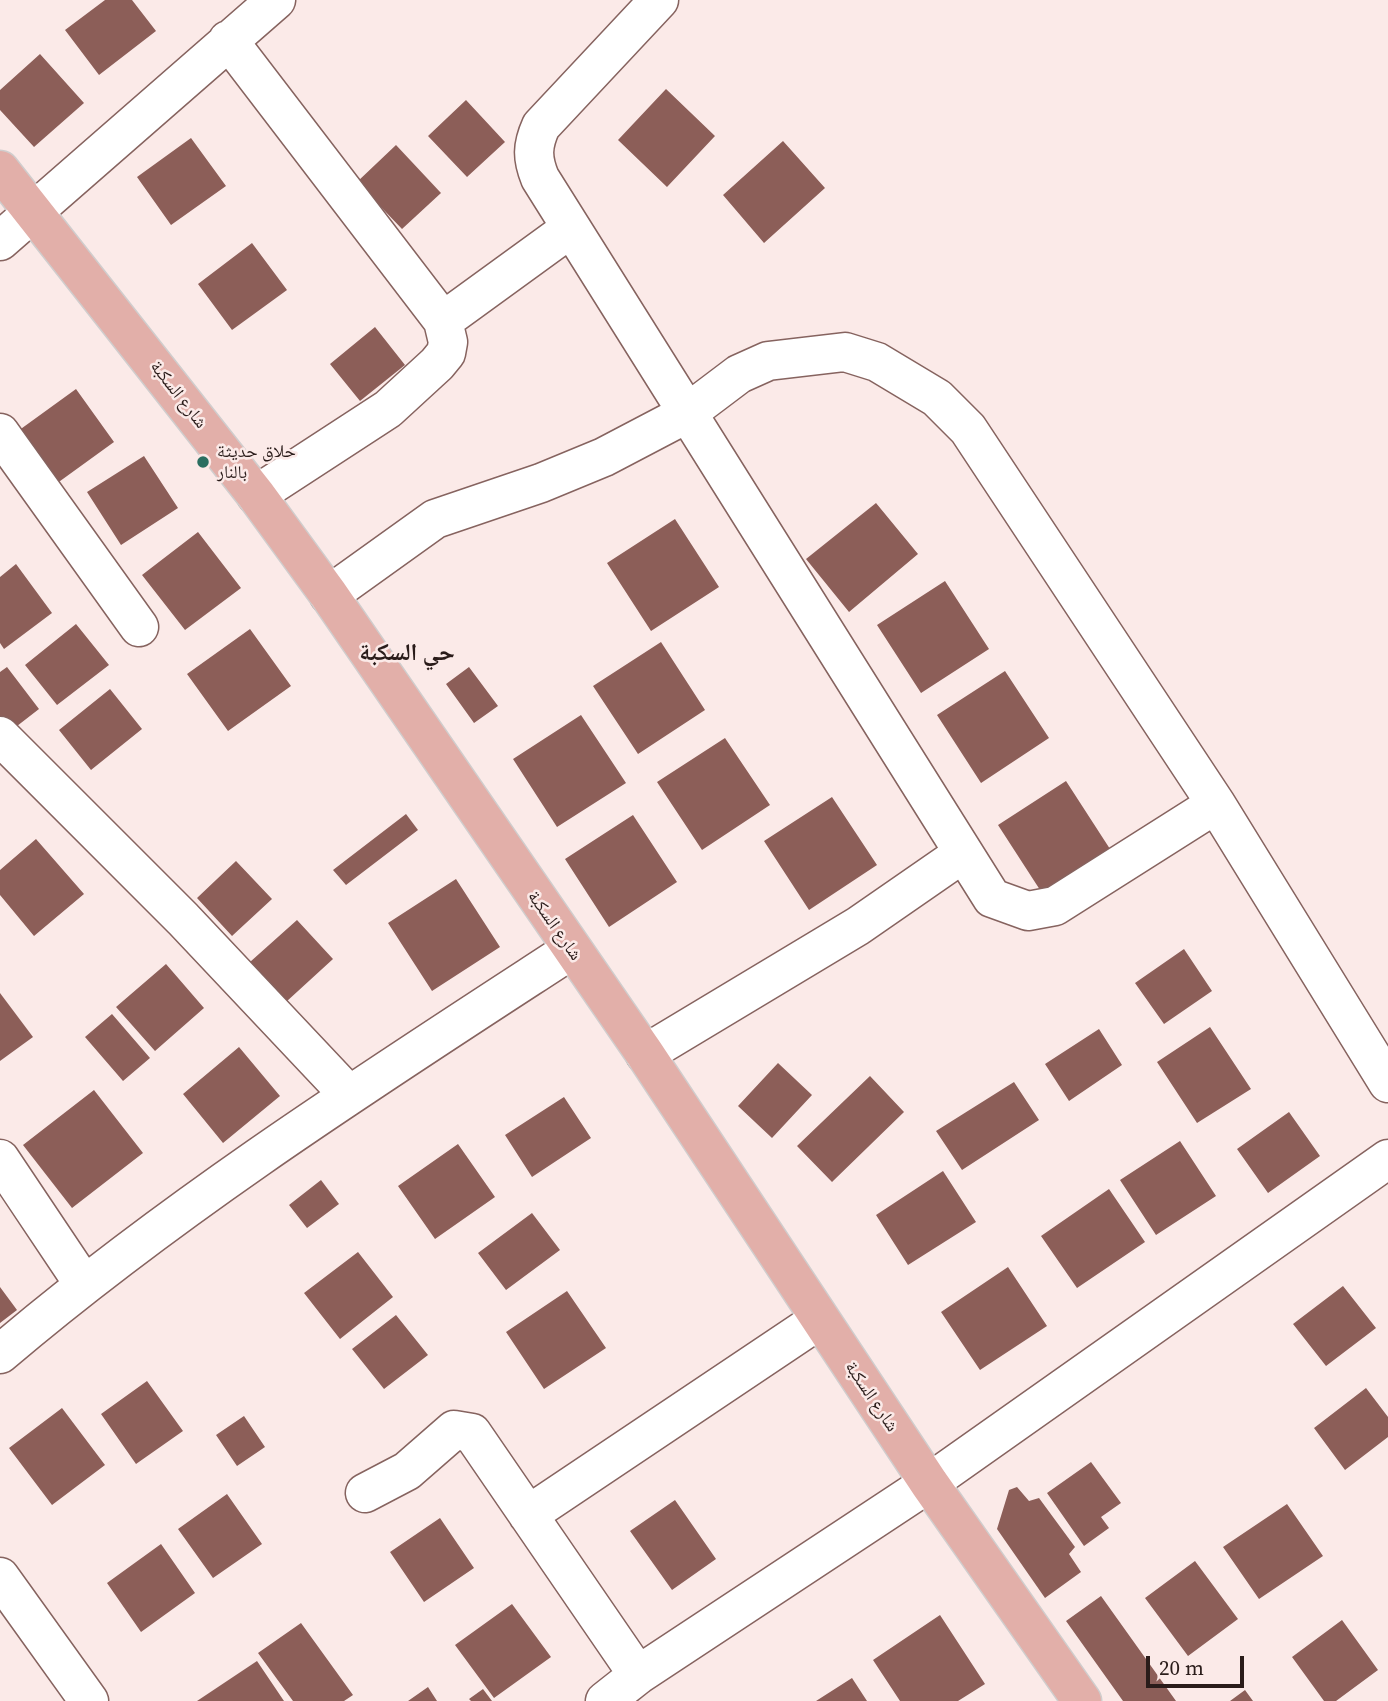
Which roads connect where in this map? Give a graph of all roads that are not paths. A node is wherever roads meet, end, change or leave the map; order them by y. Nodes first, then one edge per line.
1 (276, 0) edge
2 (659, 0) edge
3 (228, 40) junction
4 (0, 170) edge
5 (34, 210) junction
6 (571, 228) junction
7 (0, 241) edge
8 (443, 321) junction
9 (686, 414) junction
10 (0, 433) edge
11 (256, 495) junction
12 (329, 595) junction
13 (139, 627) dead end
14 (7, 755) edge
15 (1216, 804) junction
16 (962, 854) junction
17 (570, 950) junction
18 (645, 1054) junction
19 (1388, 1083) edge
20 (349, 1095) junction
21 (0, 1159) edge
22 (1388, 1159) edge
23 (83, 1283) junction
24 (819, 1321) junction
25 (0, 1354) edge
26 (929, 1483) junction
27 (365, 1493) dead end
28 (528, 1515) junction
29 (0, 1577) edge
30 (638, 1675) junction
31 (89, 1701) edge
32 (605, 1701) edge
33 (1082, 1701) edge

1 - 3 street
2 - 6 street
3 - 5 street
3 - 8 street
4 - 5 main road, شارع السكبة
5 - 7 street
5 - 11 main road, شارع السكبة
6 - 8 street
6 - 9 street
8 - 11 street
9 - 12 street
9 - 15 street
9 - 16 street
10 - 13 street
11 - 12 main road, شارع السكبة
12 - 17 main road, شارع السكبة
14 - 20 street
15 - 16 street
15 - 19 street
16 - 18 street
17 - 18 main road, شارع السكبة
17 - 20 street
18 - 24 main road, شارع السكبة
20 - 23 street
21 - 23 street
22 - 26 street
23 - 25 street
24 - 26 main road, شارع السكبة
24 - 28 street
26 - 30 street
26 - 33 main road, شارع السكبة
27 - 28 street
28 - 30 street
29 - 31 street
30 - 32 street

